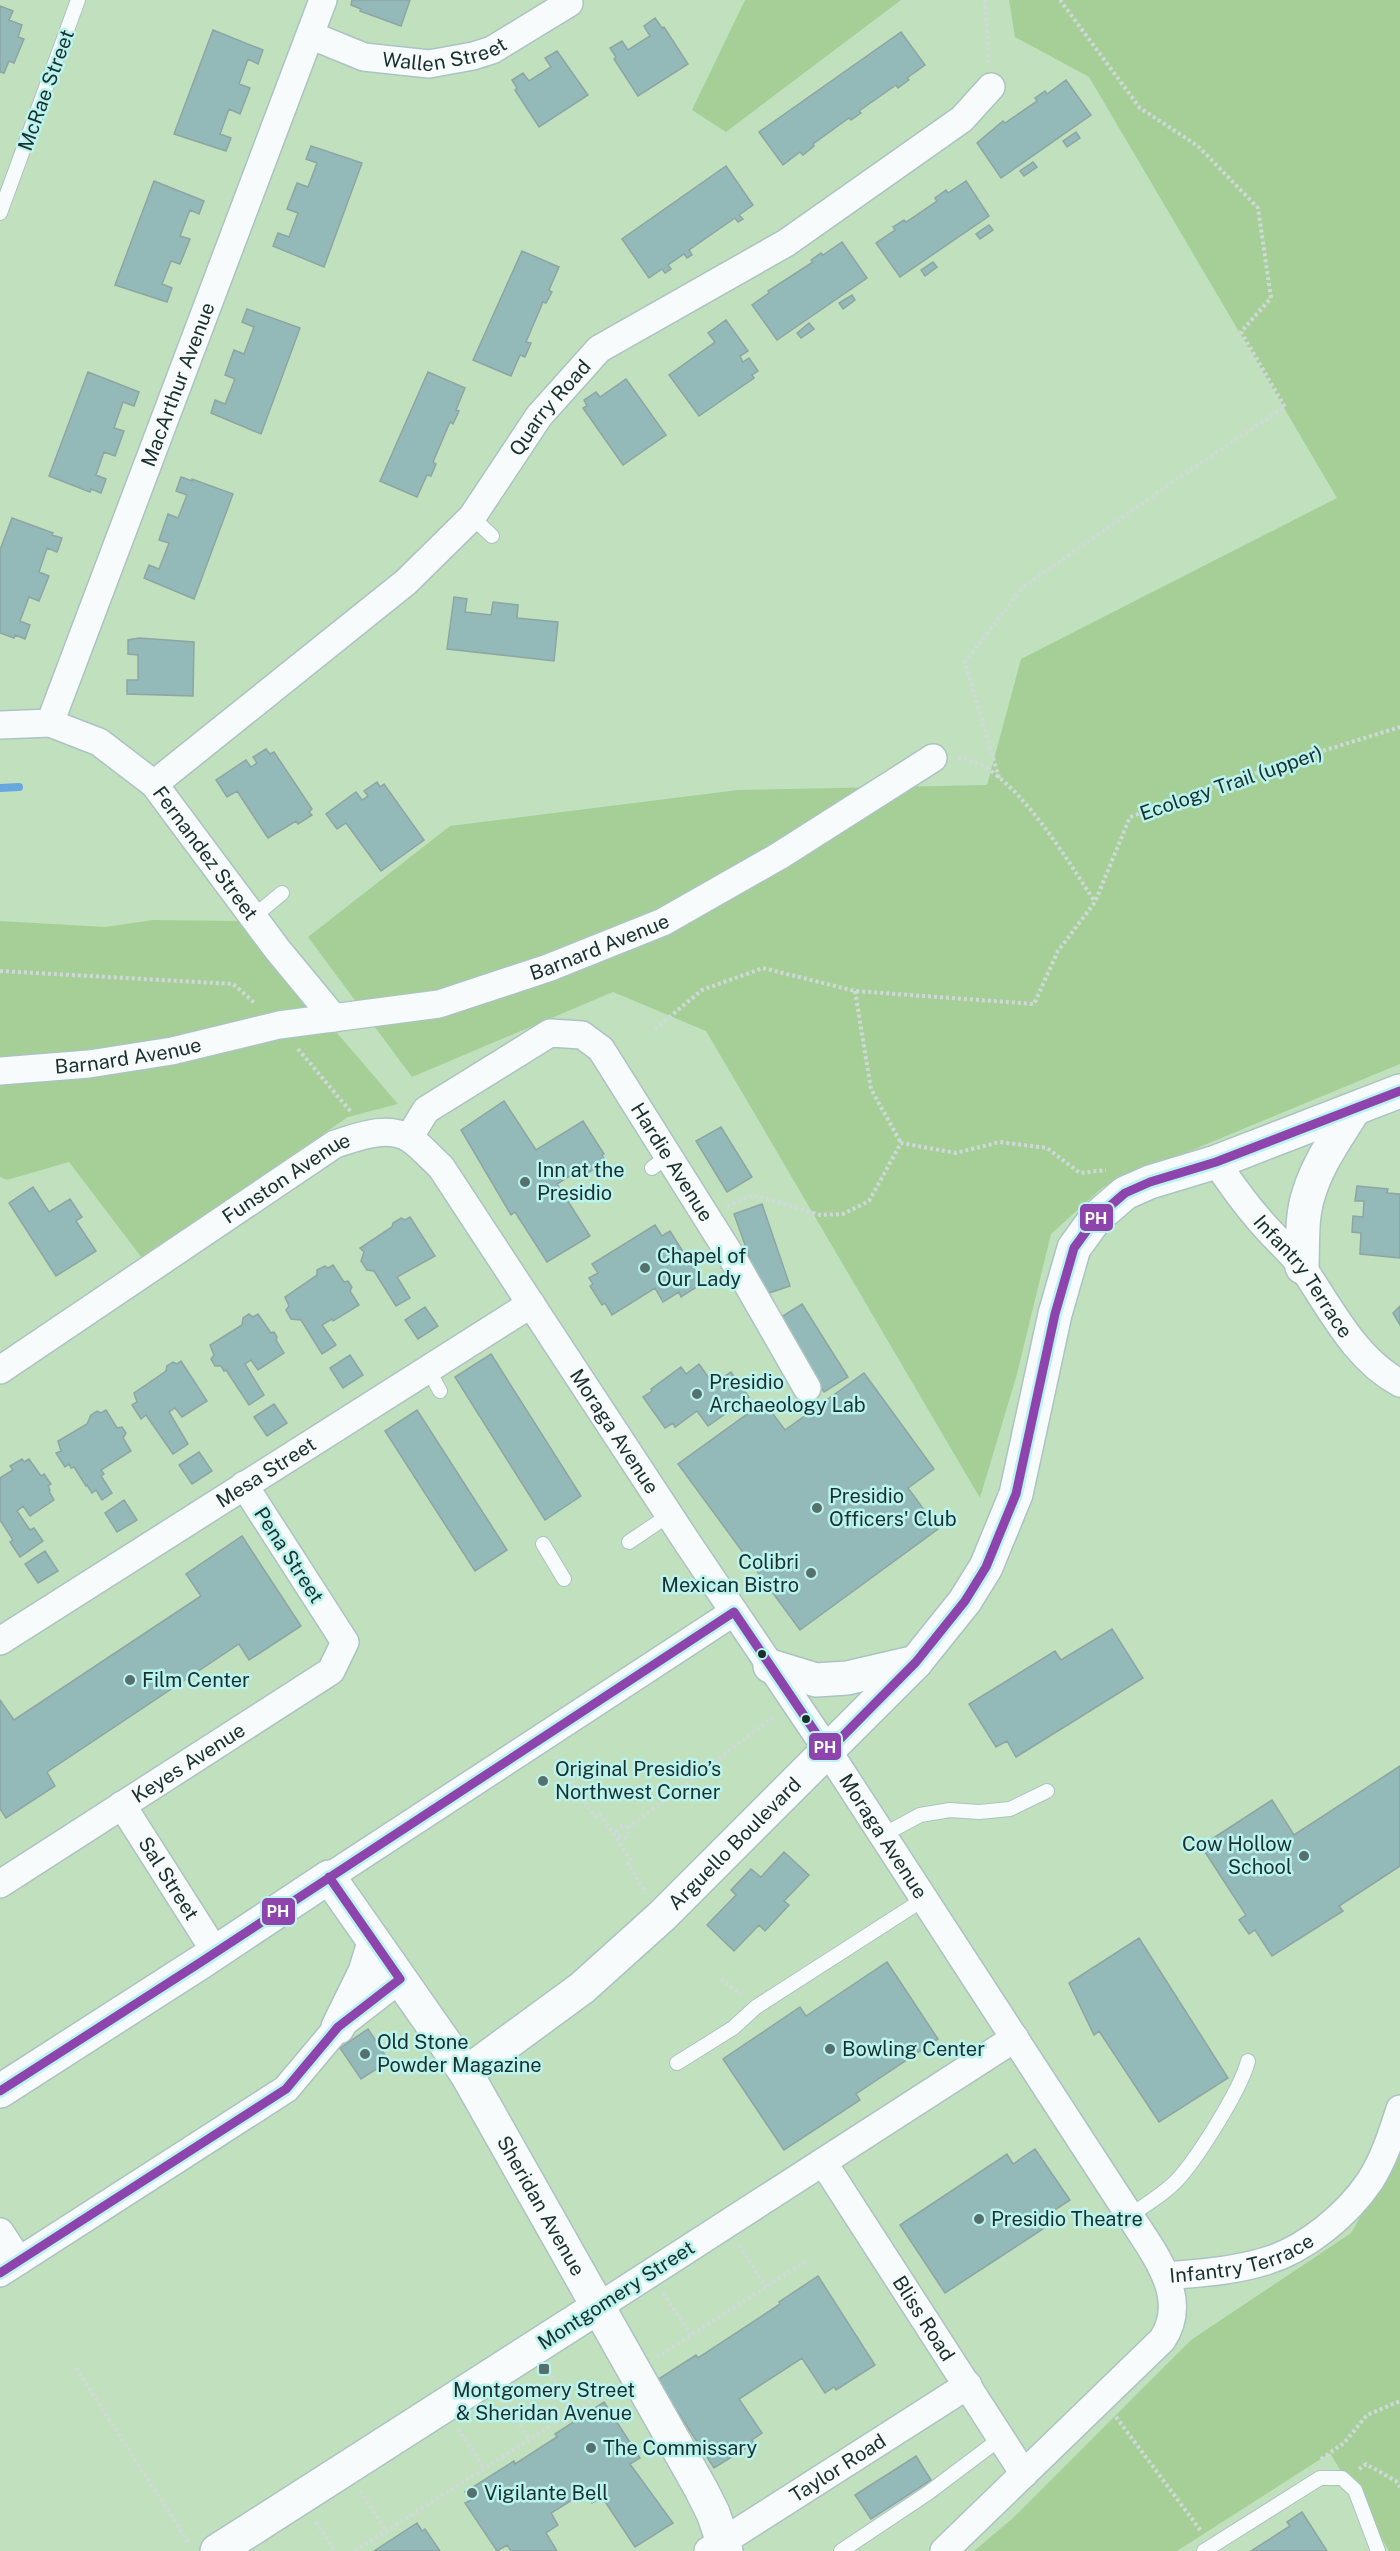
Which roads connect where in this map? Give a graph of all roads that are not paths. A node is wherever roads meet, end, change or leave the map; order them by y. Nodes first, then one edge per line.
1 (78, 0) edge
2 (323, 0) edge
3 (569, 3) dead end
4 (310, 35) junction
5 (991, 87) road end
6 (0, 213) edge
7 (472, 517) junction
8 (492, 536) dead end
9 (50, 723) junction
10 (0, 725) edge
11 (933, 758) road end
12 (154, 784) junction
13 (282, 893) dead end
14 (252, 917) junction
15 (334, 1018) junction
16 (0, 1071) edge
17 (1400, 1091) edge
18 (1353, 1111) junction
19 (409, 1138) junction
20 (1216, 1162) junction
21 (1302, 1267) junction
22 (531, 1304) junction
23 (0, 1370) edge
24 (1400, 1383) edge
25 (807, 1388) dead end
26 (244, 1485) junction
27 (669, 1515) junction
28 (629, 1542) dead end
29 (543, 1544) dead end
30 (564, 1579) dead end
31 (735, 1612) junction
32 (333, 1624) joint
33 (2, 1635) edge
34 (916, 1662) junction
35 (770, 1666) junction
36 (828, 1751) junction
37 (1047, 1791) dead end
38 (122, 1805) junction
39 (883, 1835) junction
40 (329, 1877) junction
41 (0, 1884) edge
42 (924, 1899) junction
43 (374, 1943) junction
44 (216, 1953) junction
45 (400, 1979) junction
46 (338, 2027) junction
47 (1015, 2038) junction
48 (1248, 2061) dead end
49 (677, 2064) dead end
50 (466, 2073) junction
51 (0, 2091) edge
52 (1400, 2109) edge
53 (823, 2162) junction
54 (1130, 2216) junction
55 (0, 2232) edge
56 (9, 2267) edge
57 (1166, 2276) junction
58 (598, 2307) junction
59 (968, 2385) junction
60 (1001, 2438) junction
61 (1024, 2474) junction
62 (719, 2548) edge
63 (1209, 2548) edge
64 (217, 2551) edge
65 (841, 2551) edge
66 (944, 2551) edge
67 (1378, 2551) edge

1 - 6 lane, McRae Street
2 - 4 street, MacArthur Avenue
3 - 4 street, Wallen Street
4 - 9 street, MacArthur Avenue
5 - 7 street, Quarry Road
7 - 8 lane
7 - 12 street, Quarry Road
9 - 10 street
9 - 12 street, Fernandez Street
11 - 15 street, Barnard Avenue
12 - 14 street, Fernandez Street
13 - 14 lane
14 - 15 street, Fernandez Street
15 - 16 street, Barnard Avenue
17 - 18 street, Arguello Boulevard
18 - 20 street, Arguello Boulevard
18 - 21 street
19 - 22 street, Moraga Avenue
19 - 23 street, Funston Avenue
19 - 25 street, Hardie Avenue
20 - 21 street, Infantry Terrace
20 - 34 street, Arguello Boulevard
21 - 24 street, Infantry Terrace
22 - 26 street, Mesa Street
22 - 27 street, Moraga Avenue
26 - 32 street, Pena Street
26 - 33 street, Mesa Street
27 - 28 lane
27 - 31 street, Moraga Avenue
29 - 30 lane
31 - 35 street, Moraga Avenue
31 - 40 street
32 - 38 street, Keyes Avenue
34 - 35 street
34 - 36 street, Arguello Boulevard
35 - 36 street, Moraga Avenue
36 - 39 street, Moraga Avenue
36 - 50 street, Arguello Boulevard
37 - 39 lane
38 - 41 street, Keyes Avenue
38 - 44 street, Sal Street
39 - 42 street, Moraga Avenue
40 - 43 street, Sheridan Avenue
40 - 44 street
42 - 47 street, Moraga Avenue
42 - 49 lane
43 - 45 street, Sheridan Avenue
43 - 46 street
44 - 51 street
45 - 46 street
45 - 50 street, Sheridan Avenue
46 - 56 street
47 - 53 street, Montgomery Street
47 - 54 street, Moraga Avenue
48 - 54 lane
50 - 58 street, Sheridan Avenue
52 - 57 street, Infantry Terrace
53 - 58 street, Montgomery Street
53 - 59 street, Bliss Road
54 - 57 street, Moraga Avenue
55 - 56 street
57 - 61 street, Infantry Terrace
58 - 62 street, Sheridan Avenue
58 - 64 street, Montgomery Street
59 - 60 street, Bliss Road
59 - 62 street, Taylor Road
60 - 61 street, Bliss Road
60 - 65 lane
61 - 66 street, Infantry Terrace
63 - 67 lane

